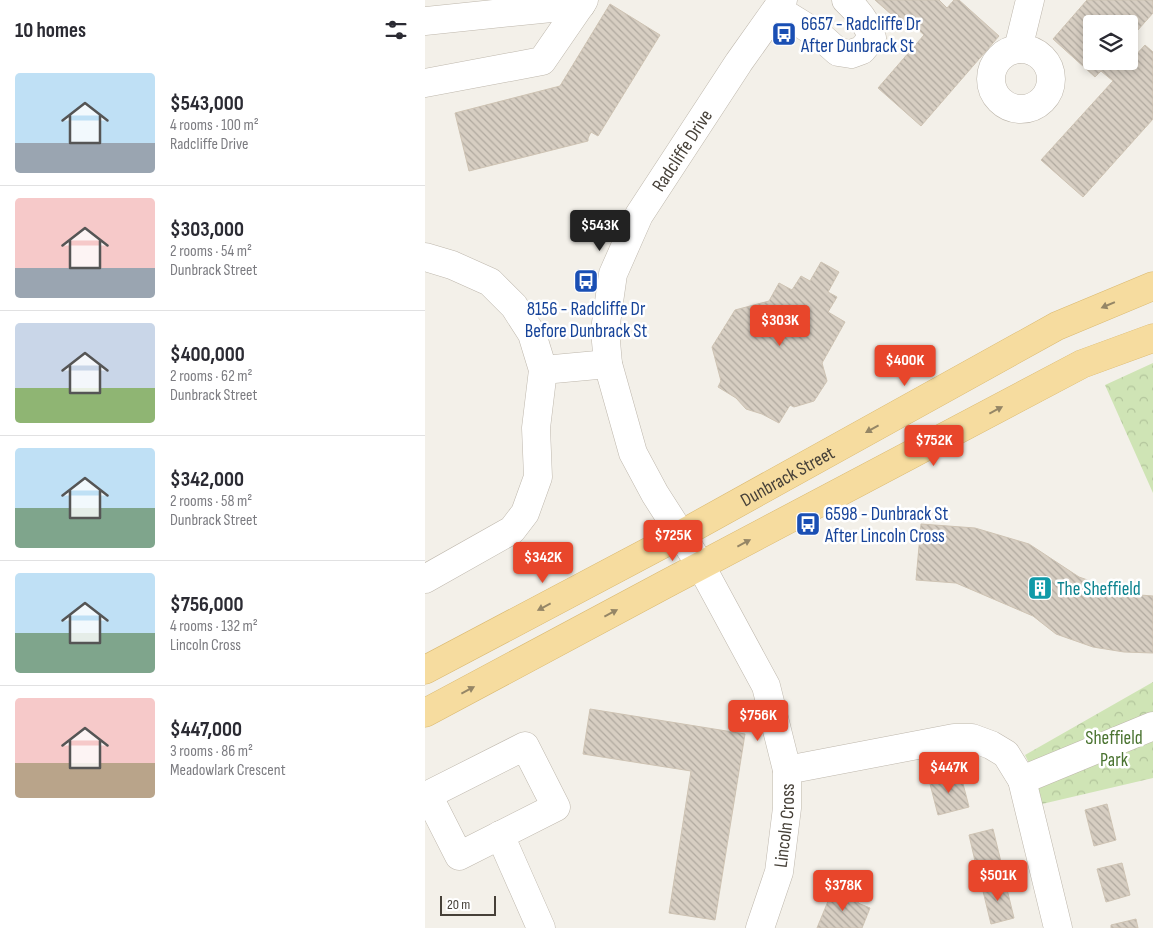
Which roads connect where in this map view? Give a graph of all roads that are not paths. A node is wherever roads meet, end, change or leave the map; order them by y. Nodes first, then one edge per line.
1 (846, 0) edge
2 (1030, 0) edge
3 (583, 2) edge
4 (780, 4) edge
5 (425, 22) edge
6 (1018, 49) dead end
7 (425, 83) edge
8 (425, 257) edge
9 (1153, 286) edge
10 (1153, 338) edge
11 (608, 364) junction
12 (543, 370) junction
13 (680, 535) junction
14 (701, 566) junction
15 (425, 579) edge
16 (425, 670) edge
17 (425, 713) edge
18 (1153, 726) edge
19 (787, 770) junction
20 (1022, 780) junction
21 (500, 835) junction
22 (541, 928) edge
23 (760, 928) edge
24 (1058, 928) edge

1 - 4 street
2 - 6 street
3 - 5 street
3 - 7 street
4 - 11 street, Radcliffe Drive
8 - 12 street
9 -> 13 main road, Dunbrack Street
14 -> 10 main road, Dunbrack Street
11 - 12 street
11 - 13 street, Radcliffe Drive
12 - 15 street
13 - 14 street, Lincoln Cross
13 -> 16 main road, Dunbrack Street
17 -> 14 main road, Dunbrack Street
14 - 19 street, Lincoln Cross
18 - 20 street
19 - 20 street
19 - 23 street, Lincoln Cross
20 - 24 street
21 - 21 street
21 - 22 street

